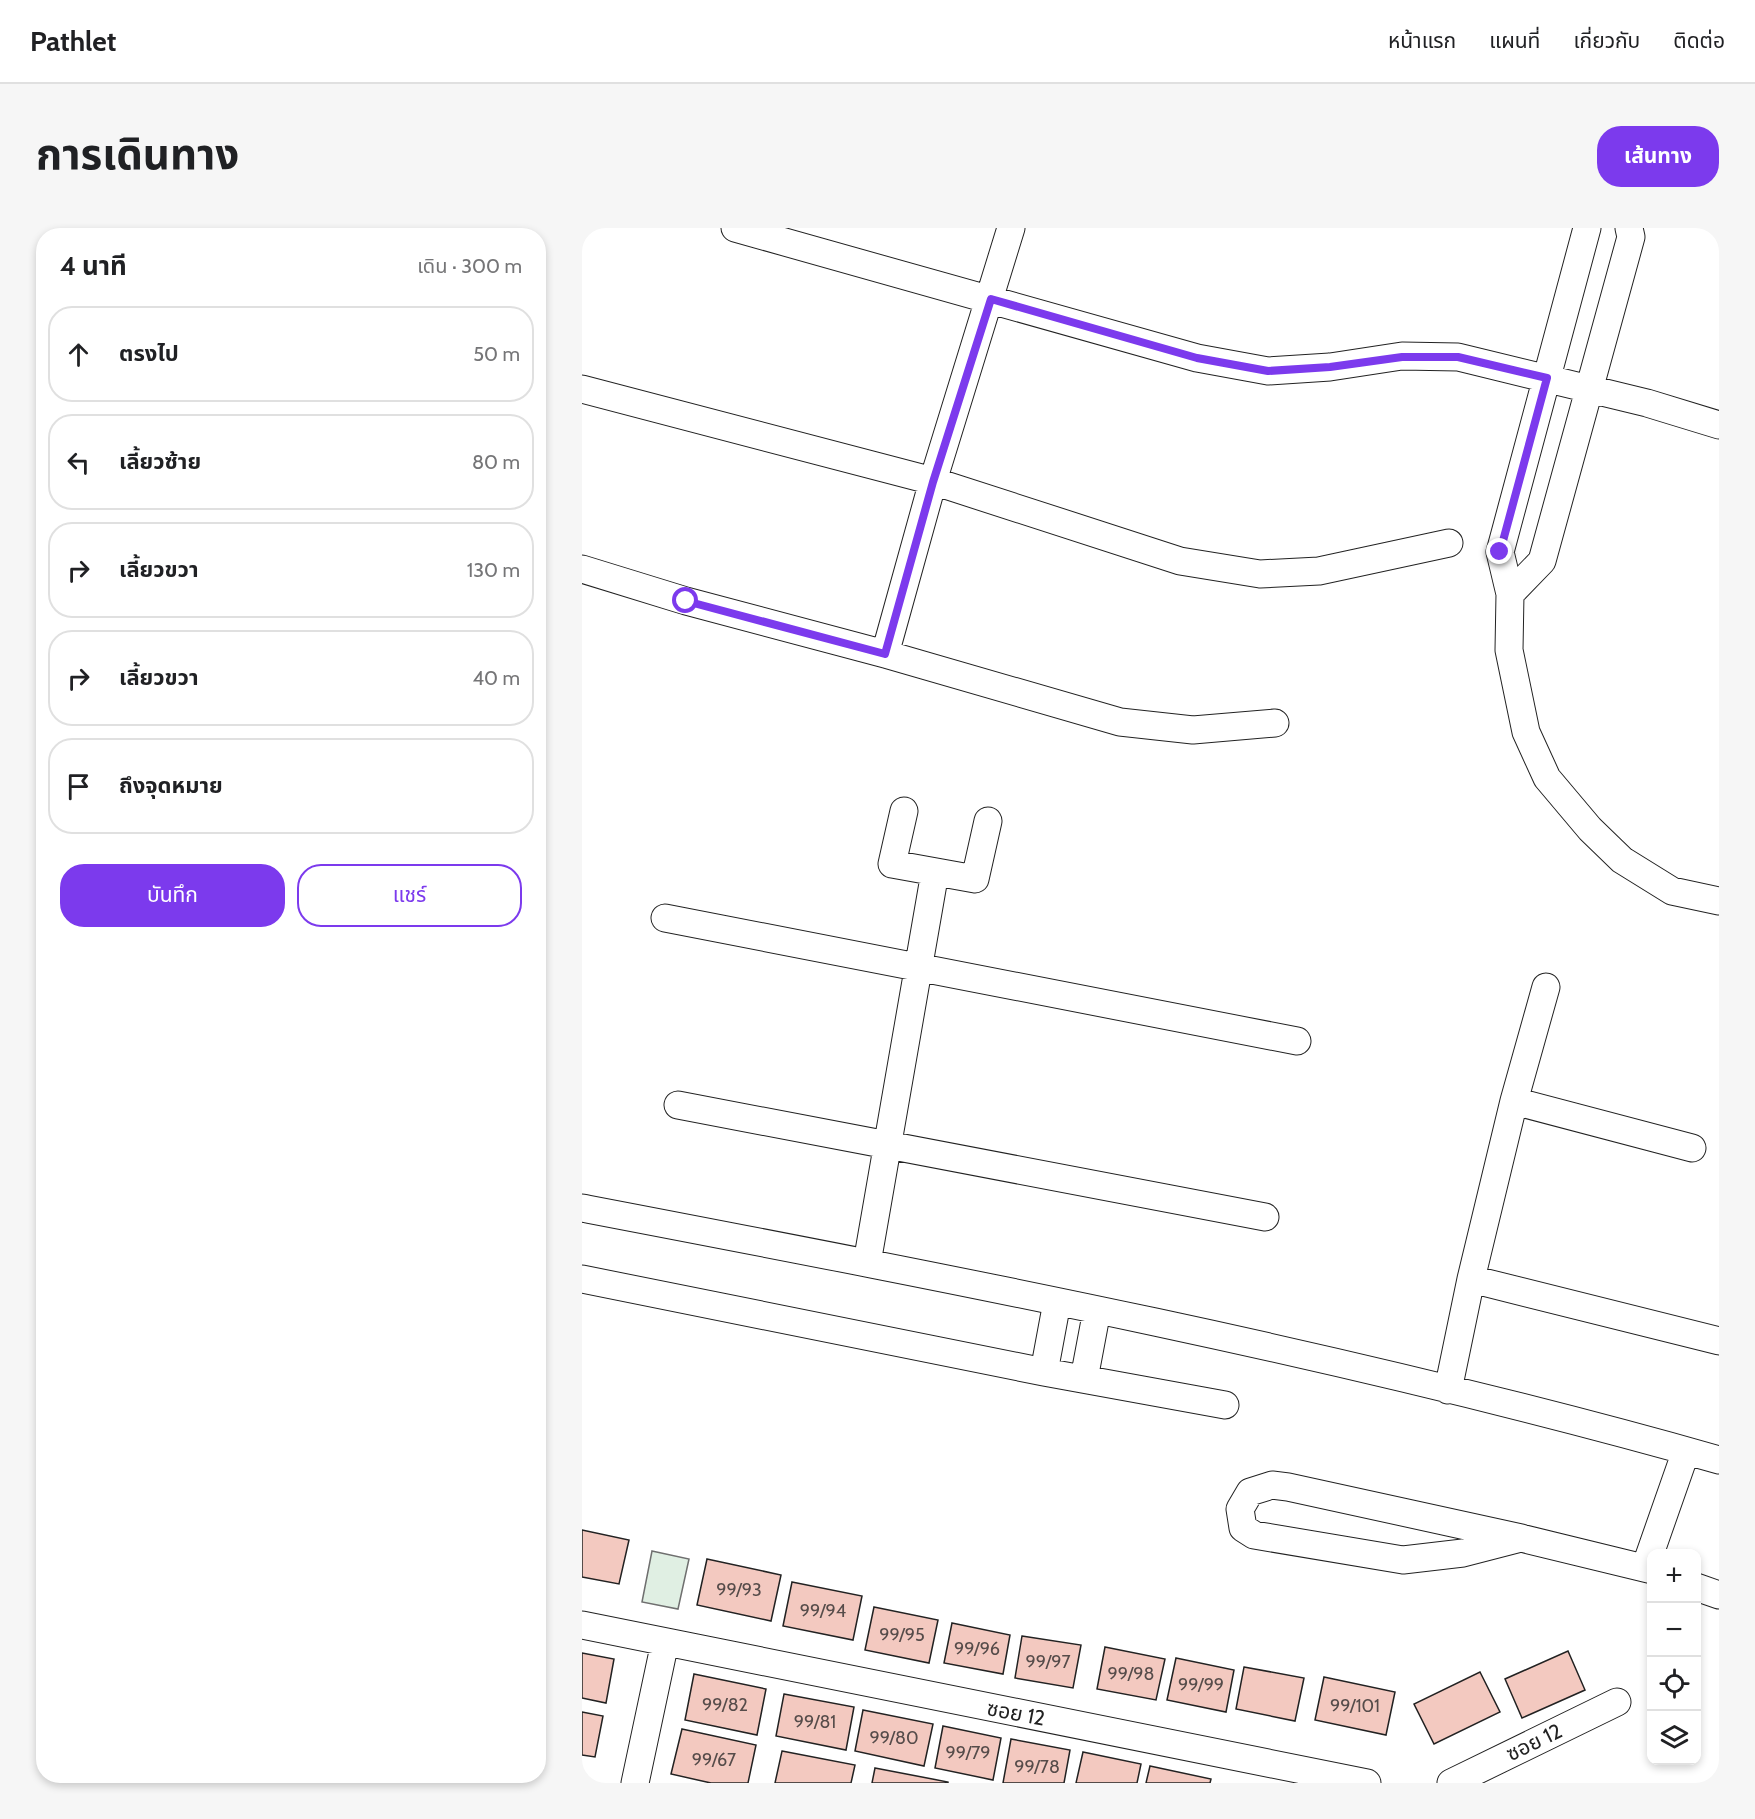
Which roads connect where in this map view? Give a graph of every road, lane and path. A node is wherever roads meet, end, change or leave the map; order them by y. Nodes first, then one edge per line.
1 (735, 228) edge
2 (1011, 228) edge
3 (1587, 228) edge
4 (1629, 228) edge
5 (991, 299) junction
6 (1547, 378) junction
7 (582, 389) edge
8 (1590, 389) junction
9 (1719, 425) edge
10 (933, 482) junction
11 (1449, 543) dead end
12 (582, 569) edge
13 (1510, 594) junction
14 (885, 654) junction
15 (1275, 723) dead end
16 (904, 811) dead end
17 (988, 822) dead end
18 (935, 872) junction
19 (1719, 901) edge
20 (665, 918) dead end
21 (918, 965) junction
22 (1546, 987) dead end
23 (1298, 1041) dead end
24 (1514, 1101) junction
25 (678, 1105) dead end
26 (886, 1145) junction
27 (1692, 1148) dead end
28 (582, 1208) edge
29 (1265, 1217) dead end
30 (867, 1263) junction
31 (1471, 1279) junction
32 (582, 1280) edge
33 (1057, 1302) junction
34 (1097, 1310) junction
35 (1719, 1341) edge
36 (1044, 1372) junction
37 (1084, 1379) junction
38 (1448, 1390) junction
39 (1225, 1405) dead end
40 (1686, 1451) junction
41 (1719, 1460) edge
42 (1521, 1538) junction
43 (1654, 1549) edge
44 (1647, 1569) edge
45 (1701, 1589) edge
46 (1719, 1595) edge
47 (582, 1625) edge
48 (664, 1642) junction
49 (1617, 1702) dead end
50 (635, 1783) edge
51 (1367, 1783) edge
52 (1451, 1783) edge

1 - 5 street
2 - 5 street
3 - 6 street
4 - 8 street
5 - 6 street
5 - 10 street
6 - 8 street
6 - 13 street
7 - 10 street
8 - 9 street
8 - 13 street
10 - 11 street
10 - 14 street
12 - 14 street
13 - 19 street
14 - 15 street
16 - 18 street
17 - 18 street
18 - 21 street
20 - 21 street
21 - 23 street
21 - 26 street
22 - 24 street
24 - 27 street
24 - 31 street
25 - 26 street
26 - 29 street
26 - 30 street
28 - 30 street
30 - 33 street
31 - 35 street
31 - 38 street
32 - 36 street
33 - 34 street
33 - 36 street
34 - 37 street
34 - 38 street
36 - 37 street
37 - 39 street
38 - 40 street
40 - 41 street
40 - 43 street
42 - 42 street
42 - 44 street
45 - 46 street
47 - 48 street, ซอย 12
48 - 50 street
48 - 51 street, ซอย 12
49 - 52 street, ซอย 12

